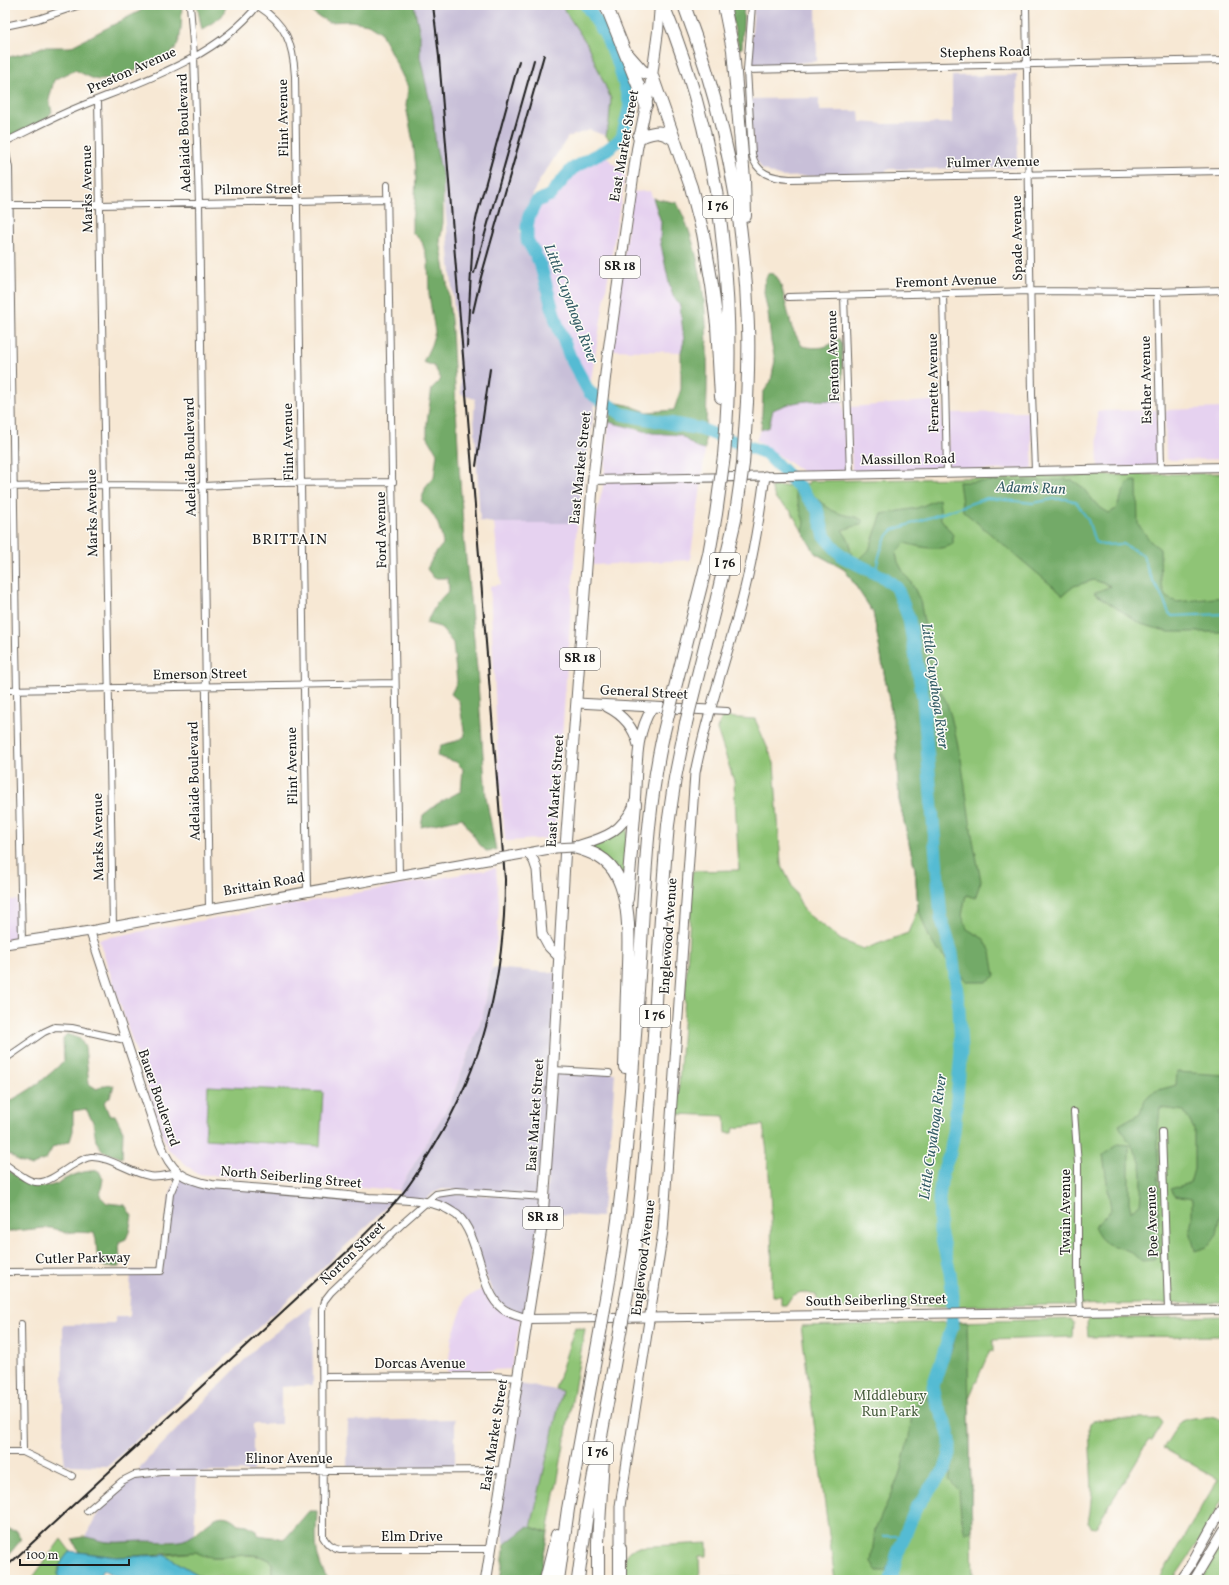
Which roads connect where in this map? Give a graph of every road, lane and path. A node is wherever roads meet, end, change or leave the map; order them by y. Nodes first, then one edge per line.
1 (80, 5) edge
2 (190, 5) edge
3 (258, 5) edge
4 (606, 5) edge
5 (660, 5) edge
6 (664, 5) edge
7 (684, 5) edge
8 (724, 5) edge
9 (752, 5) edge
10 (1026, 5) edge
11 (5, 26) edge
12 (627, 54) junction
13 (194, 56) junction
14 (1224, 60) edge
15 (1027, 64) junction
16 (747, 70) junction
17 (652, 76) junction
18 (98, 100) junction
19 (646, 105) junction
20 (640, 137) junction
21 (674, 139) junction
22 (5, 142) edge
23 (5, 147) edge
24 (1224, 171) edge
25 (1029, 174) junction
26 (387, 185) dead end
27 (388, 199) junction
28 (296, 201) junction
29 (199, 203) junction
30 (9, 205) junction
31 (100, 205) junction
32 (743, 253) junction
33 (1224, 290) edge
34 (1031, 291) junction
35 (1157, 292) junction
36 (943, 294) junction
37 (844, 296) junction
38 (788, 297) dead end
39 (725, 401) junction
40 (1224, 467) edge
41 (1161, 468) junction
42 (1035, 470) junction
43 (947, 472) junction
44 (850, 474) junction
45 (765, 476) junction
46 (592, 480) junction
47 (393, 482) junction
48 (301, 483) junction
49 (105, 485) junction
50 (203, 486) junction
51 (13, 487) junction
52 (5, 488) edge
53 (395, 683) junction
54 (303, 685) junction
55 (206, 686) junction
56 (108, 689) junction
57 (5, 690) edge
58 (17, 690) junction
59 (577, 703) junction
60 (602, 705) junction
61 (652, 708) junction
62 (709, 710) junction
63 (727, 711) dead end
64 (639, 749) junction
65 (635, 804) junction
66 (574, 846) junction
67 (528, 853) junction
68 (399, 876) junction
69 (307, 892) junction
70 (208, 909) junction
71 (626, 911) junction
72 (113, 926) junction
73 (90, 931) junction
74 (22, 941) junction
75 (5, 944) edge
76 (560, 958) junction
77 (125, 1040) junction
78 (5, 1059) edge
79 (553, 1070) junction
80 (609, 1073) dead end
81 (1074, 1112) dead end
82 (1162, 1132) dead end
83 (626, 1160) junction
84 (5, 1164) edge
85 (179, 1173) junction
86 (545, 1198) junction
87 (426, 1202) junction
88 (5, 1272) edge
89 (1168, 1310) junction
90 (1224, 1310) edge
91 (1080, 1312) junction
92 (651, 1317) junction
93 (528, 1319) junction
94 (21, 1324) dead end
95 (323, 1377) junction
96 (518, 1378) junction
97 (607, 1405) junction
98 (579, 1451) junction
99 (5, 1452) edge
100 (23, 1452) junction
101 (503, 1470) junction
102 (323, 1471) junction
103 (72, 1476) dead end
104 (1224, 1505) edge
105 (87, 1511) dead end
106 (1224, 1530) edge
107 (334, 1548) joint
108 (620, 1548) joint
109 (491, 1549) junction
110 (486, 1580) edge
111 (546, 1580) edge
112 (558, 1580) edge
113 (578, 1580) edge
114 (598, 1580) edge
115 (620, 1580) edge
116 (1180, 1580) edge
117 (1194, 1580) edge

1 - 11 street
2 - 13 street, Adelaide Boulevard
3 - 13 street, Preston Avenue
3 - 28 street, Flint Avenue
4 - 12 highway
5 - 17 main road, East Market Street / SR 18
6 - 39 highway, I 76
7 - 32 highway, I 76
8 - 32 highway
9 - 16 street
10 - 15 street, Spade Avenue
12 - 17 highway
12 - 19 highway
13 - 18 street, Preston Avenue
13 - 29 street, Adelaide Boulevard
14 - 15 street, Stephens Road
15 - 16 street, Stephens Road
15 - 25 street, Spade Avenue
16 - 25 street, Fulmer Avenue
17 - 19 main road, East Market Street / SR 18
17 - 21 highway
18 - 22 street, Preston Avenue
18 - 31 street, Marks Avenue
19 - 20 main road, East Market Street / SR 18
20 - 21 highway
20 - 46 main road, East Market Street / SR 18
21 - 39 highway
23 - 30 street
24 - 25 street, Fulmer Avenue
25 - 34 street, Spade Avenue
26 - 27 street, Ford Avenue
27 - 28 street, Pilmore Street
27 - 47 street, Ford Avenue
28 - 29 street, Pilmore Street
28 - 48 street, Flint Avenue
29 - 31 street, Pilmore Street
29 - 50 street, Adelaide Boulevard
30 - 31 street, Pilmore Street
30 - 51 street
31 - 49 street, Marks Avenue
32 - 97 highway, I 76, bridge
33 - 35 street, Fremont Avenue
34 - 35 street, Fremont Avenue
34 - 36 street, Fremont Avenue
34 - 42 street, Spade Avenue
35 - 41 street, Esther Avenue
36 - 37 street, Fremont Avenue
36 - 43 street, Fernette Avenue
37 - 38 street, Fremont Avenue
37 - 44 street, Fenton Avenue
39 - 83 highway, I 76, bridge
40 - 41 street, Massillon Road
41 - 42 street, Massillon Road
42 - 43 street, Massillon Road
43 - 44 street, Massillon Road
44 - 45 street, Massillon Road
45 - 46 street, Massillon Road
45 - 62 main road, Englewood Avenue
46 - 59 main road, East Market Street / SR 18
47 - 48 street
47 - 53 street, Ford Avenue
48 - 50 street
48 - 54 street, Flint Avenue
49 - 50 street
49 - 51 street
49 - 56 street, Marks Avenue
50 - 55 street, Adelaide Boulevard
51 - 52 street
51 - 58 street
53 - 54 street, Emerson Street
53 - 68 street, Ford Avenue
54 - 55 street, Emerson Street
54 - 69 street, Flint Avenue
55 - 56 street, Emerson Street
55 - 70 street, Adelaide Boulevard
56 - 58 street, Emerson Street
56 - 72 street, Marks Avenue
57 - 58 street, Emerson Street
58 - 74 street
59 - 60 main road, General Street
59 - 76 main road, East Market Street / SR 18
60 - 61 main road, General Street
60 - 64 main road
61 - 62 main road, General Street
61 - 64 main road
62 - 63 street
62 - 92 main road, Englewood Avenue
64 - 65 main road
65 - 66 main road, Brittain Road
65 - 71 highway
66 - 67 main road, Brittain Road, bridge
66 - 71 highway
67 - 68 main road, Brittain Road, bridge
67 - 76 main road
68 - 69 main road, Brittain Road
69 - 70 main road, Brittain Road
70 - 72 main road, Brittain Road
71 - 83 highway
72 - 73 main road, Brittain Road
73 - 74 main road, Brittain Road
73 - 77 street, Bauer Boulevard
74 - 75 main road, Brittain Road
76 - 79 main road, East Market Street / SR 18
77 - 78 street
77 - 85 street, Bauer Boulevard
79 - 80 street
79 - 86 main road, East Market Street / SR 18
81 - 91 street, Twain Avenue
82 - 89 street, Poe Avenue
83 - 98 highway, I 76, bridge
84 - 85 street
85 - 87 street, North Seiberling Street
85 - 88 street, Cutler Parkway
86 - 87 street, Norton Street
86 - 93 main road, East Market Street / SR 18
87 - 93 street, North Seiberling Street
87 - 95 street, Norton Street
89 - 90 street, South Seiberling Street
89 - 91 street, South Seiberling Street
91 - 92 street, South Seiberling Street
92 - 93 street, South Seiberling Street
92 - 108 main road, Englewood Avenue
93 - 96 main road, East Market Street / SR 18
94 - 100 street
95 - 96 street, Dorcas Avenue
95 - 102 street, Norton Street
96 - 101 main road, East Market Street / SR 18
97 - 113 highway, I 76
97 - 114 highway
98 - 111 highway
98 - 112 highway, I 76
99 - 100 street
100 - 103 street
101 - 102 street, Elinor Avenue
101 - 109 main road, East Market Street / SR 18
102 - 105 street, Elinor Avenue
102 - 107 street, Norton Street
104 - 116 main road
106 - 117 main road
107 - 109 street, Elm Drive
108 - 115 highway
109 - 110 main road, East Market Street / SR 18

